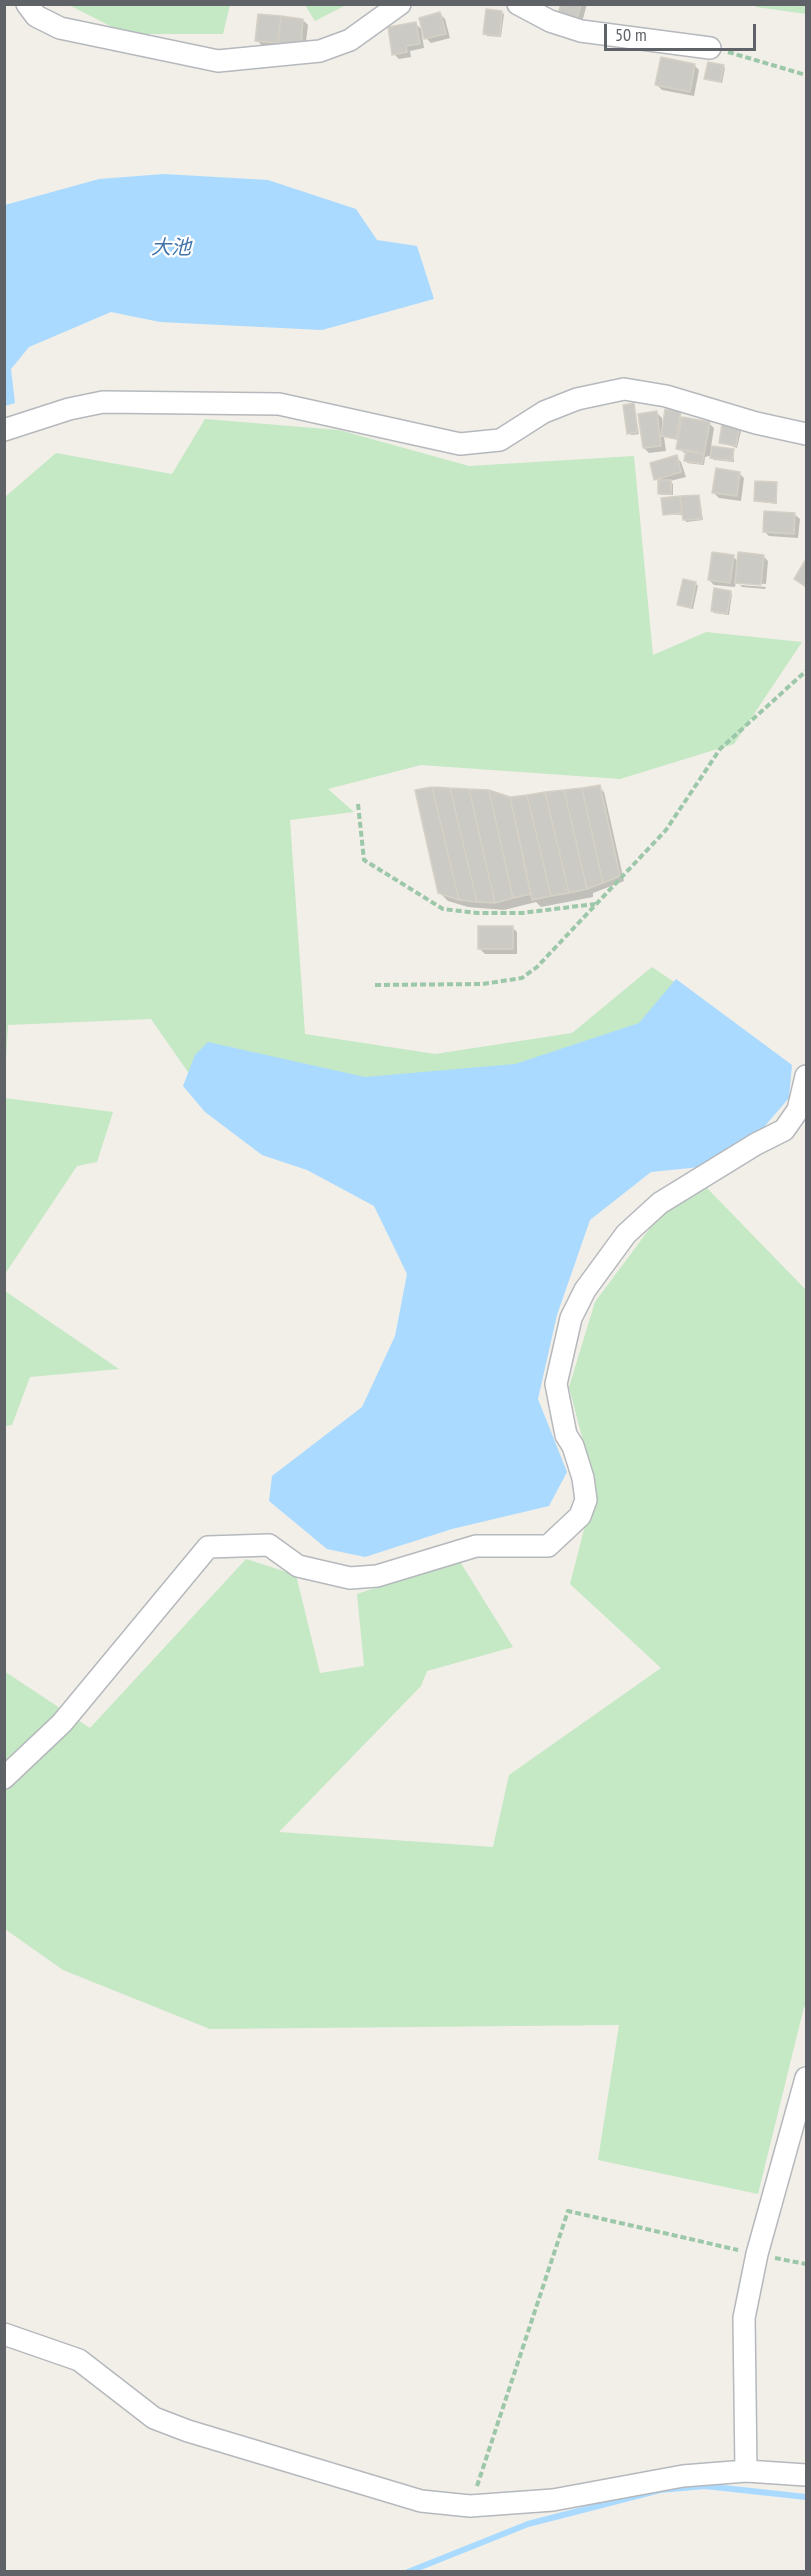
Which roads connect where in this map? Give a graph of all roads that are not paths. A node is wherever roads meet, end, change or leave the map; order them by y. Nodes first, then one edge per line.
1 (27, 4) edge
2 (400, 4) edge
3 (518, 4) edge
4 (710, 48) road end
5 (4, 430) edge
6 (807, 434) edge
7 (807, 1076) edge
8 (4, 1778) edge
9 (807, 2078) edge
10 (4, 2334) edge
11 (746, 2471) junction
12 (807, 2475) edge

1 - 2 street
3 - 4 street
5 - 6 street
7 - 8 street
9 - 11 street
10 - 11 street
11 - 12 street

